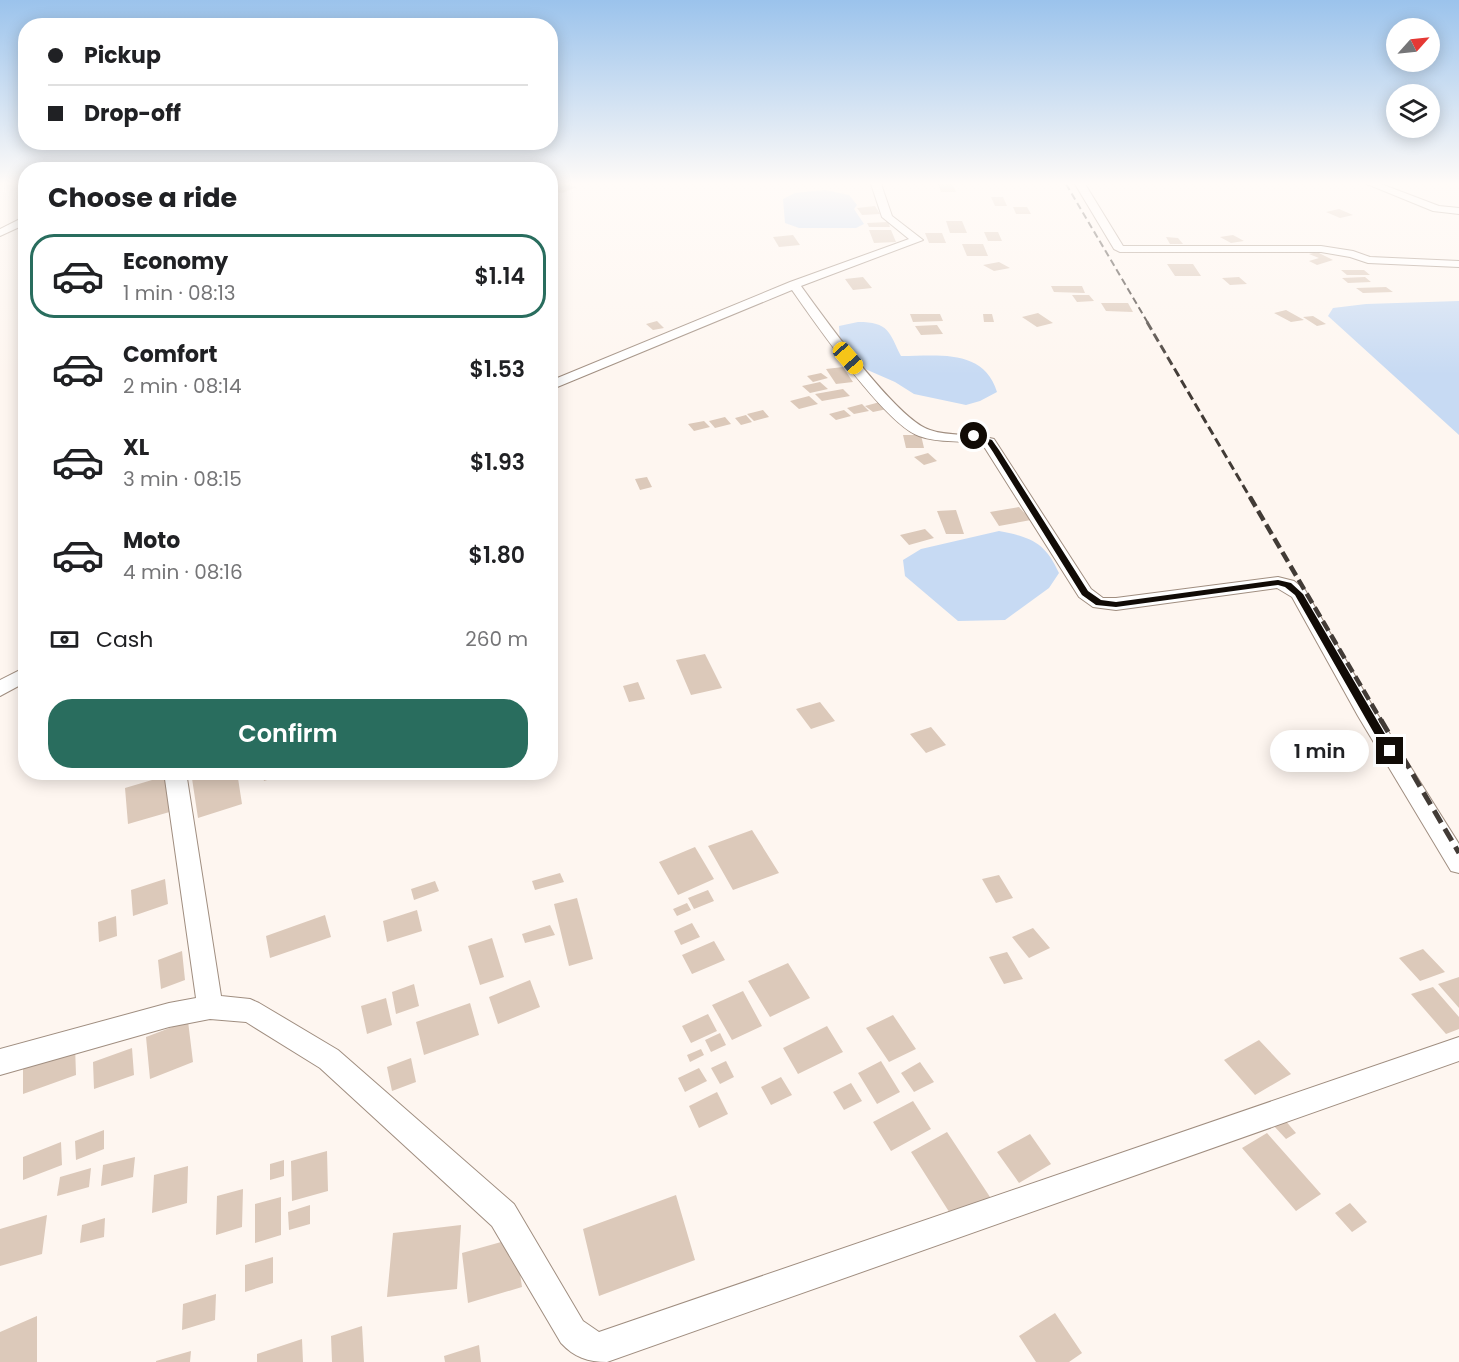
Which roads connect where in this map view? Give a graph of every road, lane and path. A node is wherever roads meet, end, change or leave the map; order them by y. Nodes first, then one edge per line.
1 (896, 248) edge
2 (1119, 248) edge
3 (1459, 264) edge
4 (794, 285) junction
5 (558, 383) edge
6 (18, 679) edge
7 (0, 689) edge
8 (176, 780) edge
9 (1459, 864) edge
10 (210, 1007) junction
11 (1459, 1049) edge
12 (0, 1062) edge
13 (599, 1355) edge

1 - 4 street
2 - 3 street
4 - 5 street
4 - 9 street
6 - 7 street
8 - 10 street
10 - 12 street
10 - 13 street
11 - 13 street

